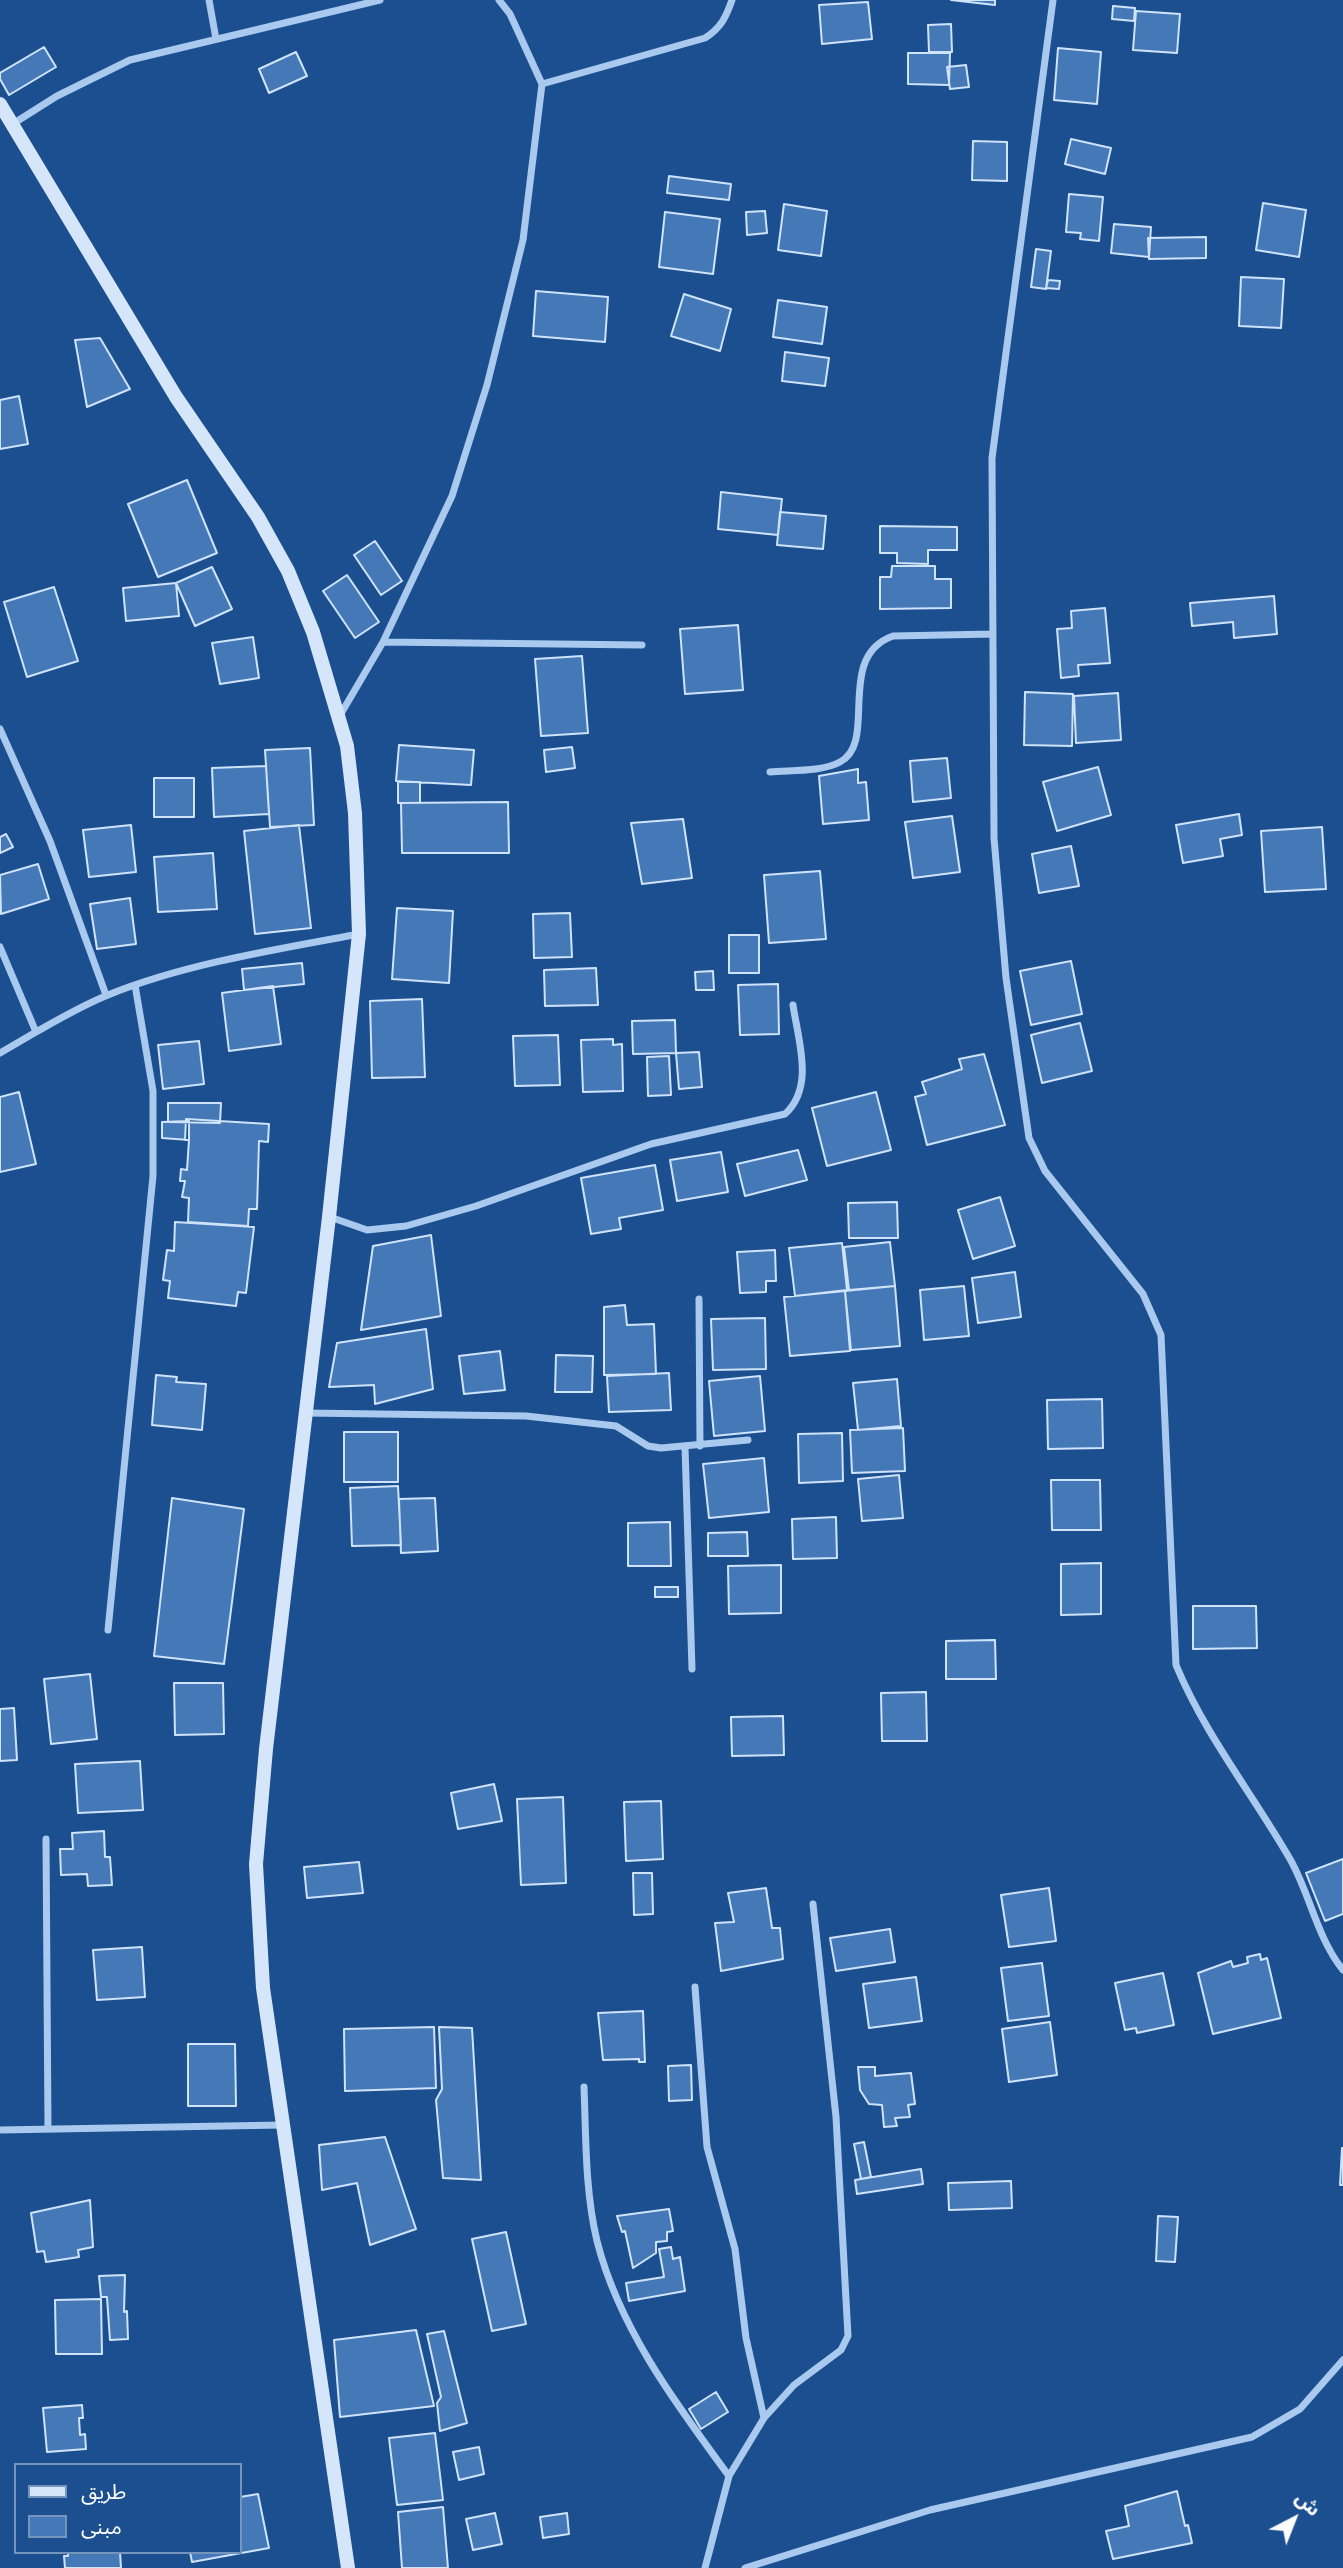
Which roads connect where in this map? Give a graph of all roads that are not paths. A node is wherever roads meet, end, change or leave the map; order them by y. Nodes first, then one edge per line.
1 (209, 0) edge
2 (380, 0) edge
3 (499, 0) edge
4 (732, 0) edge
5 (1053, 0) edge
6 (216, 39) junction
7 (542, 84) junction
8 (0, 104) edge
9 (11, 125) junction
10 (993, 634) junction
11 (383, 642) junction
12 (642, 645) dead end
13 (339, 718) junction
14 (0, 729) edge
15 (770, 772) dead end
16 (359, 934) junction
17 (0, 947) edge
18 (135, 985) junction
19 (106, 995) junction
20 (793, 1004) dead end
21 (36, 1032) junction
22 (0, 1053) edge
23 (329, 1217) junction
24 (699, 1298) dead end
25 (306, 1413) junction
26 (748, 1440) dead end
27 (701, 1446) junction
28 (685, 1447) junction
29 (108, 1630) dead end
30 (692, 1669) dead end
31 (46, 1839) dead end
32 (813, 1904) dead end
33 (1343, 1970) edge
34 (695, 1987) dead end
35 (584, 2087) dead end
36 (282, 2125) junction
37 (48, 2129) junction
38 (0, 2130) edge
39 (1343, 2360) edge
40 (764, 2418) junction
41 (729, 2476) junction
42 (348, 2568) edge
43 (705, 2568) edge
44 (745, 2568) edge

1 - 6 street
2 - 6 street
3 - 7 street
4 - 7 street
5 - 10 street
6 - 9 street
7 - 11 street
8 - 9 main road
9 - 13 main road
10 - 15 street
10 - 33 street
11 - 12 street
11 - 13 street
13 - 16 main road
14 - 19 street
16 - 18 street
16 - 23 main road
17 - 21 street
18 - 19 street
18 - 29 street
19 - 21 street
20 - 23 street
21 - 22 street
23 - 25 main road
24 - 27 street
25 - 28 street
25 - 36 main road
26 - 27 street
27 - 28 street
28 - 30 street
31 - 37 street
32 - 40 street
34 - 40 street
35 - 41 street
36 - 37 street
36 - 42 main road
37 - 38 street
39 - 44 street
40 - 41 street
41 - 43 street

